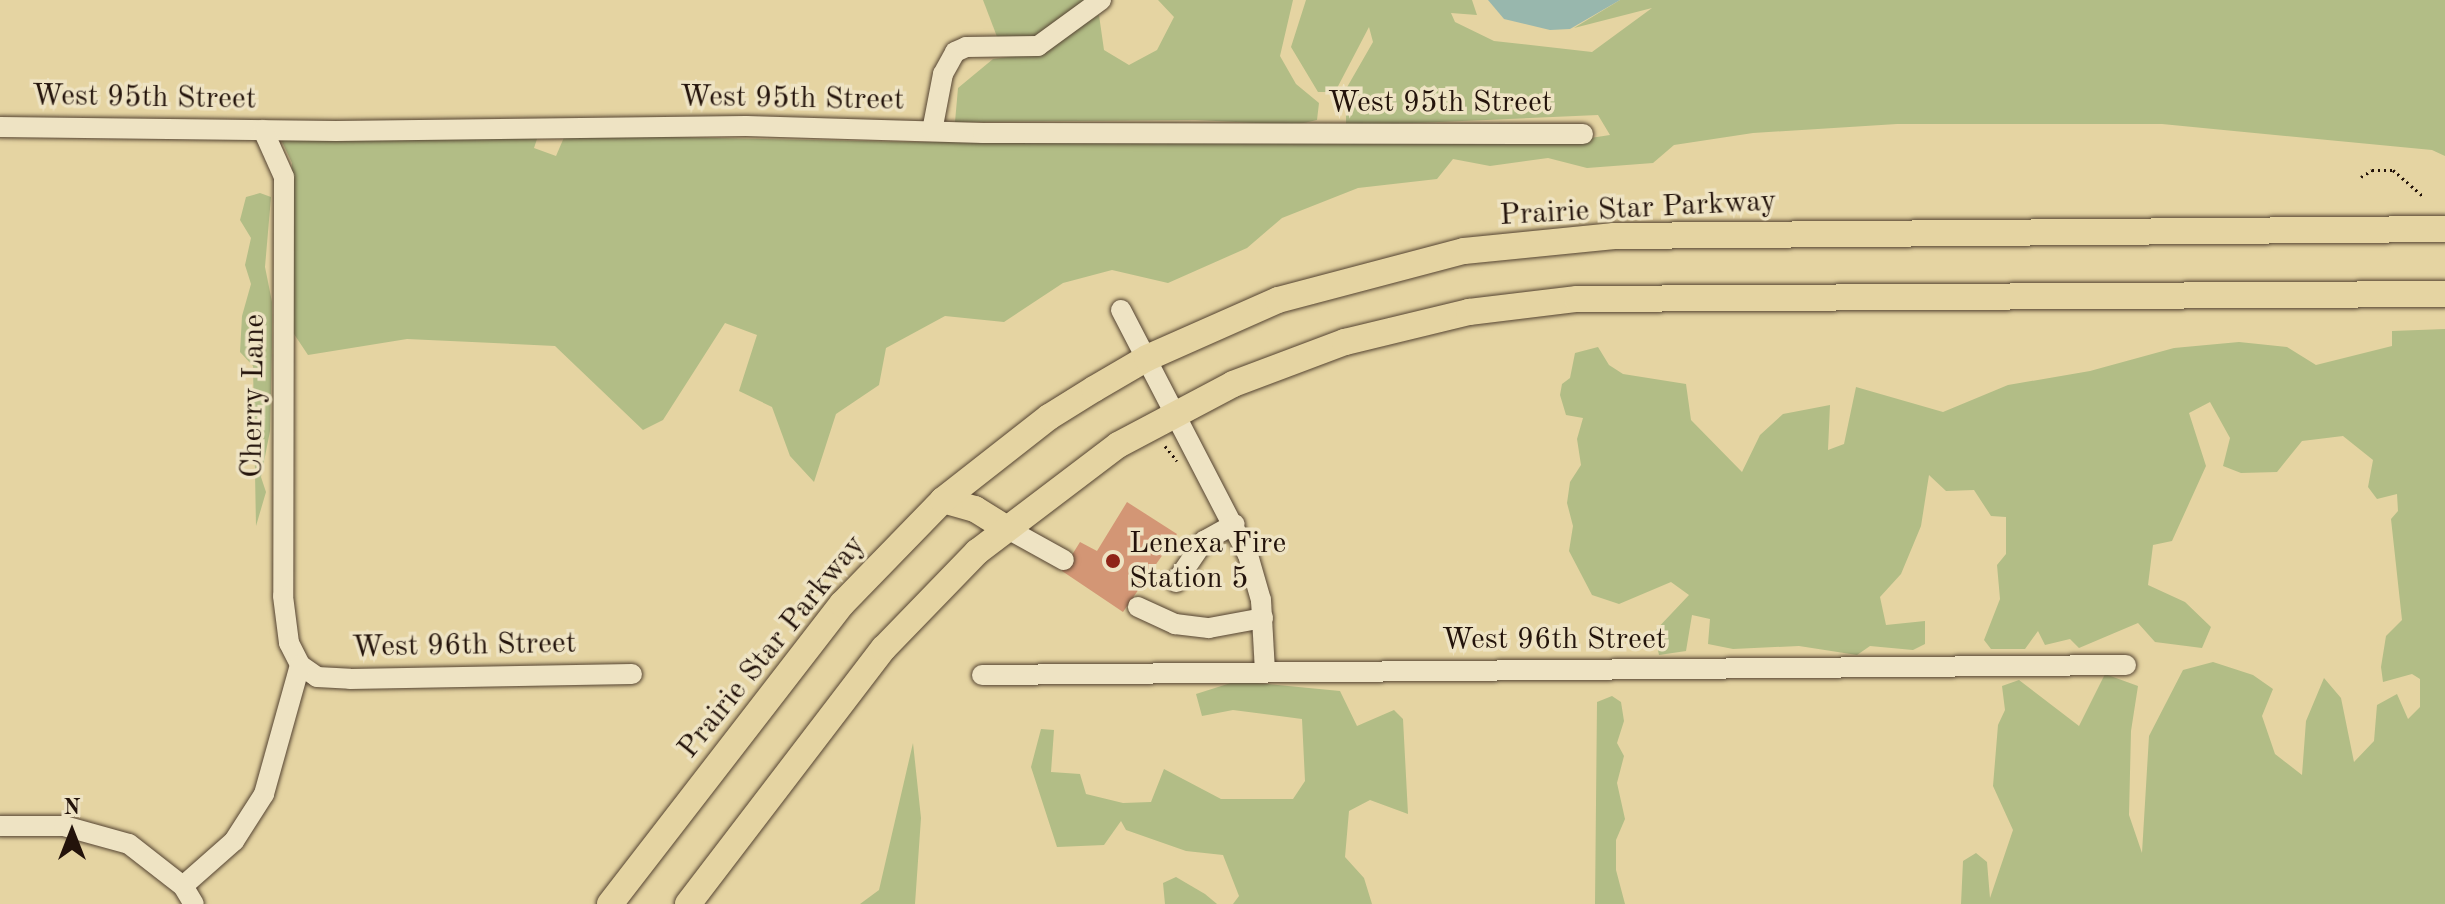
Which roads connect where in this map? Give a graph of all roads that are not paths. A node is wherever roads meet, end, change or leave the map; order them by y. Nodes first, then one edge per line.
1 (1101, 0) edge
2 (0, 127) edge
3 (263, 130) junction
4 (932, 131) junction
5 (1583, 134) dead end
6 (2445, 229) edge
7 (2445, 294) edge
8 (1121, 310) dead end
9 (1147, 358) junction
10 (1176, 412) junction
11 (943, 500) junction
12 (1235, 524) junction
13 (1006, 528) junction
14 (1064, 560) dead end
15 (1176, 582) dead end
16 (1138, 607) dead end
17 (1263, 618) junction
18 (300, 665) junction
19 (2126, 665) dead end
20 (1265, 672) junction
21 (632, 674) dead end
22 (982, 675) dead end
23 (0, 826) edge
24 (188, 895) edge
25 (610, 904) edge
26 (688, 904) edge

1 - 4 street
2 - 3 street, West 95th Street
3 - 4 street, West 95th Street
3 - 18 street, Cherry Lane
4 - 5 street, West 95th Street
6 - 9 main road, Prairie Star Parkway
7 - 10 main road
8 - 9 street
9 - 10 street
9 - 11 main road, Prairie Star Parkway
10 - 12 street
10 - 13 main road
11 - 13 main road
11 - 25 main road, Prairie Star Parkway
12 - 15 street
12 - 17 street
13 - 14 street
13 - 26 main road
16 - 17 street
17 - 20 street
18 - 21 street, West 96th Street
18 - 24 street
19 - 20 street, West 96th Street
20 - 22 street, West 96th Street
23 - 24 street

